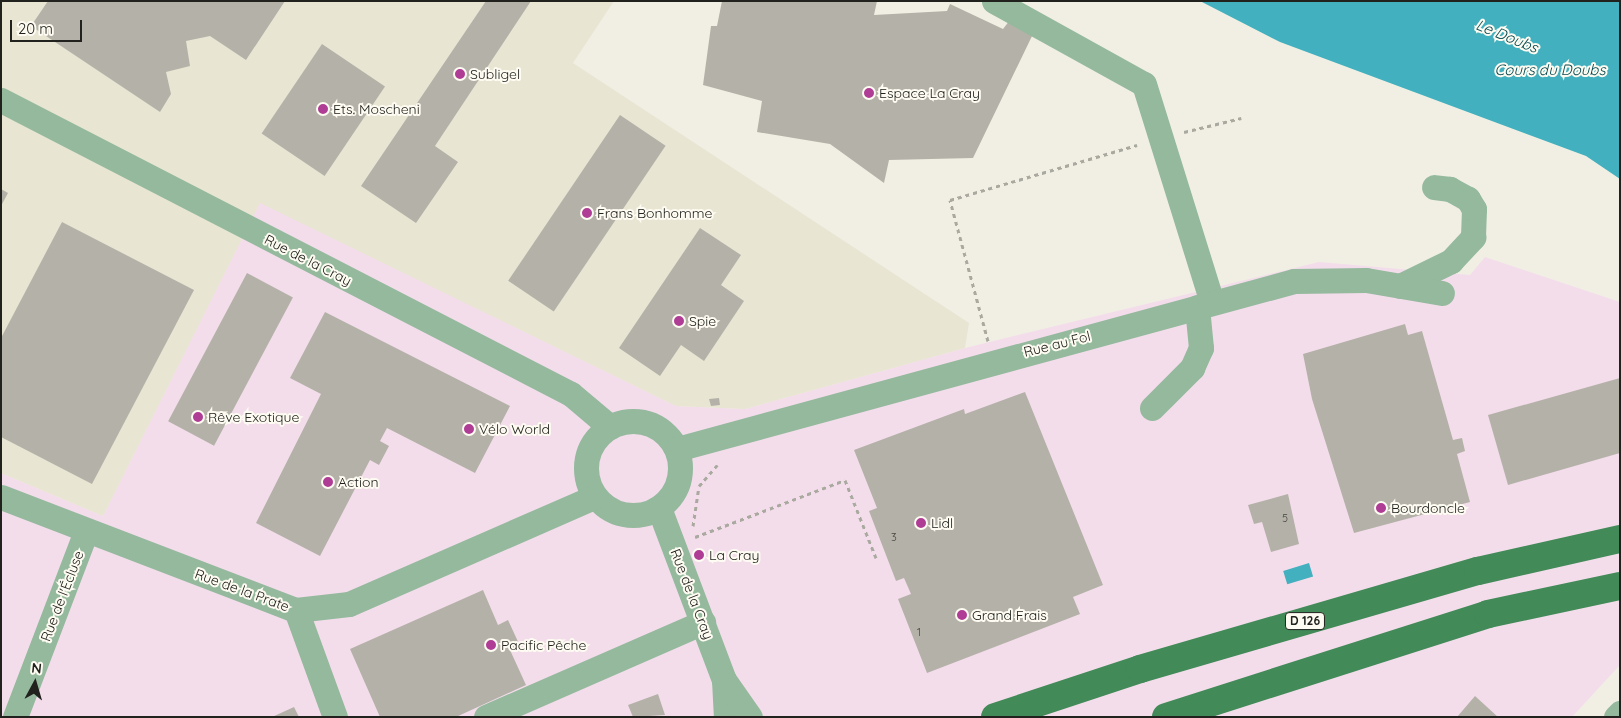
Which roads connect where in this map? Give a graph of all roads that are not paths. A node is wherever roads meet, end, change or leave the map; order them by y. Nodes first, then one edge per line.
1 (994, 1) edge
2 (1, 100) edge
3 (1434, 187) dead end
4 (1400, 286) junction
5 (1442, 293) dead end
6 (1204, 305) junction
7 (1152, 408) dead end
8 (610, 426) junction
9 (677, 449) junction
10 (1, 497) edge
11 (594, 497) junction
12 (659, 508) junction
13 (86, 532) junction
14 (1620, 539) edge
15 (1620, 586) edge
16 (296, 610) junction
17 (703, 622) junction
18 (724, 680) junction
19 (1620, 713) edge
20 (15, 717) edge
21 (335, 717) edge
22 (486, 717) edge
23 (726, 717) edge
24 (750, 717) edge
25 (994, 717) edge
26 (1166, 717) edge
27 (1616, 717) edge

1 - 6 street
2 - 8 street, Rue de la Cray
3 - 4 street
4 - 5 street, Rue au Fol
4 - 6 street, Rue au Fol
6 - 7 street
6 - 9 street, Rue au Fol
8 - 9 street
8 - 11 street
9 - 12 street
10 - 13 street, Rue de la Prate
11 - 12 street
11 - 16 street, Rue de la Prate
12 - 17 street, Rue de la Cray
13 - 16 street, Rue de la Prate
13 - 20 street, Rue de l'Écluse
14 - 25 main road, D 126
15 - 26 main road
16 - 21 street
17 - 18 street, Rue de la Cray
17 - 22 street
18 - 23 street, Rue de la Cray
18 - 24 street, Rue de la Cray
19 - 27 street

